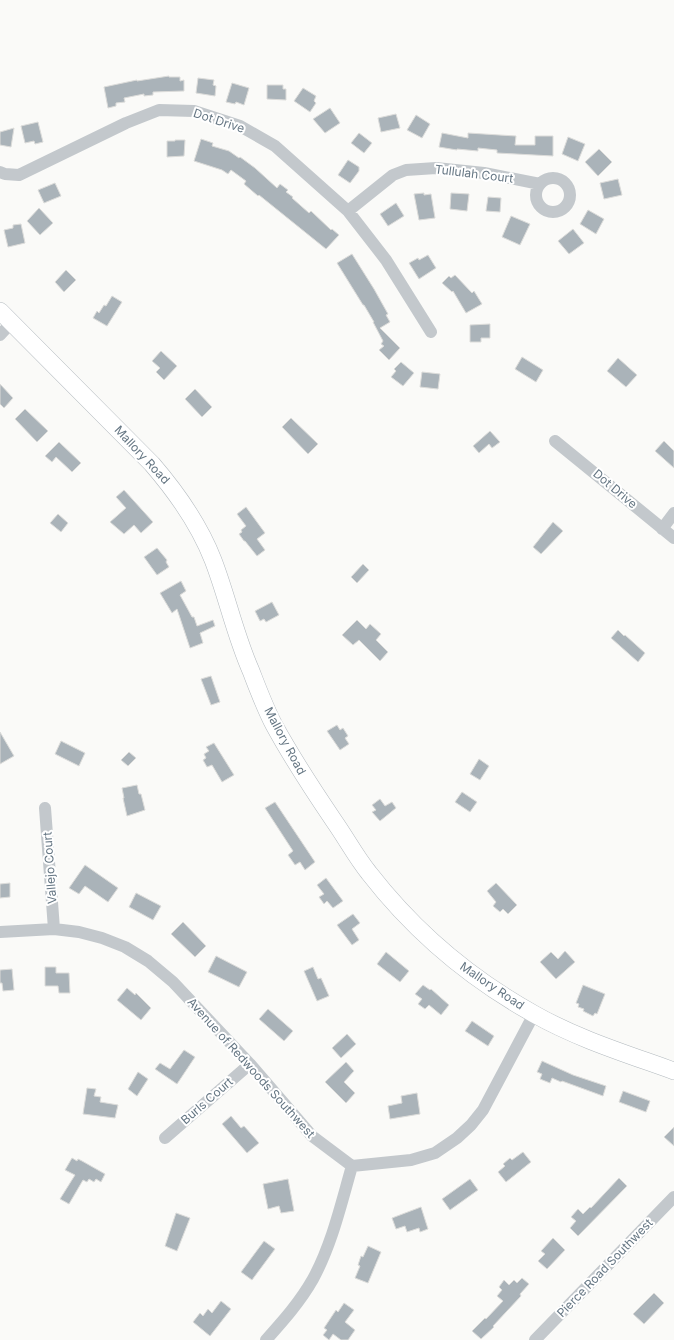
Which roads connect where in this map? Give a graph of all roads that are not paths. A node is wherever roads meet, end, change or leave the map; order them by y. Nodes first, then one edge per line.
1 (0, 172) edge
2 (540, 184) dead end
3 (348, 211) junction
4 (0, 311) edge
5 (12, 322) junction
6 (431, 332) dead end
7 (0, 335) edge
8 (555, 441) dead end
9 (674, 513) edge
10 (662, 529) junction
11 (674, 538) edge
12 (45, 808) dead end
13 (54, 929) junction
14 (0, 932) edge
15 (534, 1014) junction
16 (250, 1064) junction
17 (674, 1071) edge
18 (165, 1138) dead end
19 (352, 1166) junction
20 (674, 1197) edge
21 (266, 1340) edge
22 (535, 1340) edge

1 - 3 street, Dot Drive
2 - 3 street, Tullulah Court
3 - 6 street, Dot Drive
4 - 5 street, Mallory Road
5 - 7 street
5 - 15 street, Mallory Road
8 - 10 street, Dot Drive
9 - 10 street
10 - 11 street, Dot Drive
12 - 13 street, Vallejo Court
13 - 14 street, Avenue of Redwoods Southwest
13 - 16 street, Avenue of Redwoods Southwest
15 - 17 street, Mallory Road
15 - 19 street
16 - 18 street, Burls Court
16 - 19 street, Avenue of Redwoods Southwest
19 - 21 street
20 - 22 street, Pierce Road Southwest

